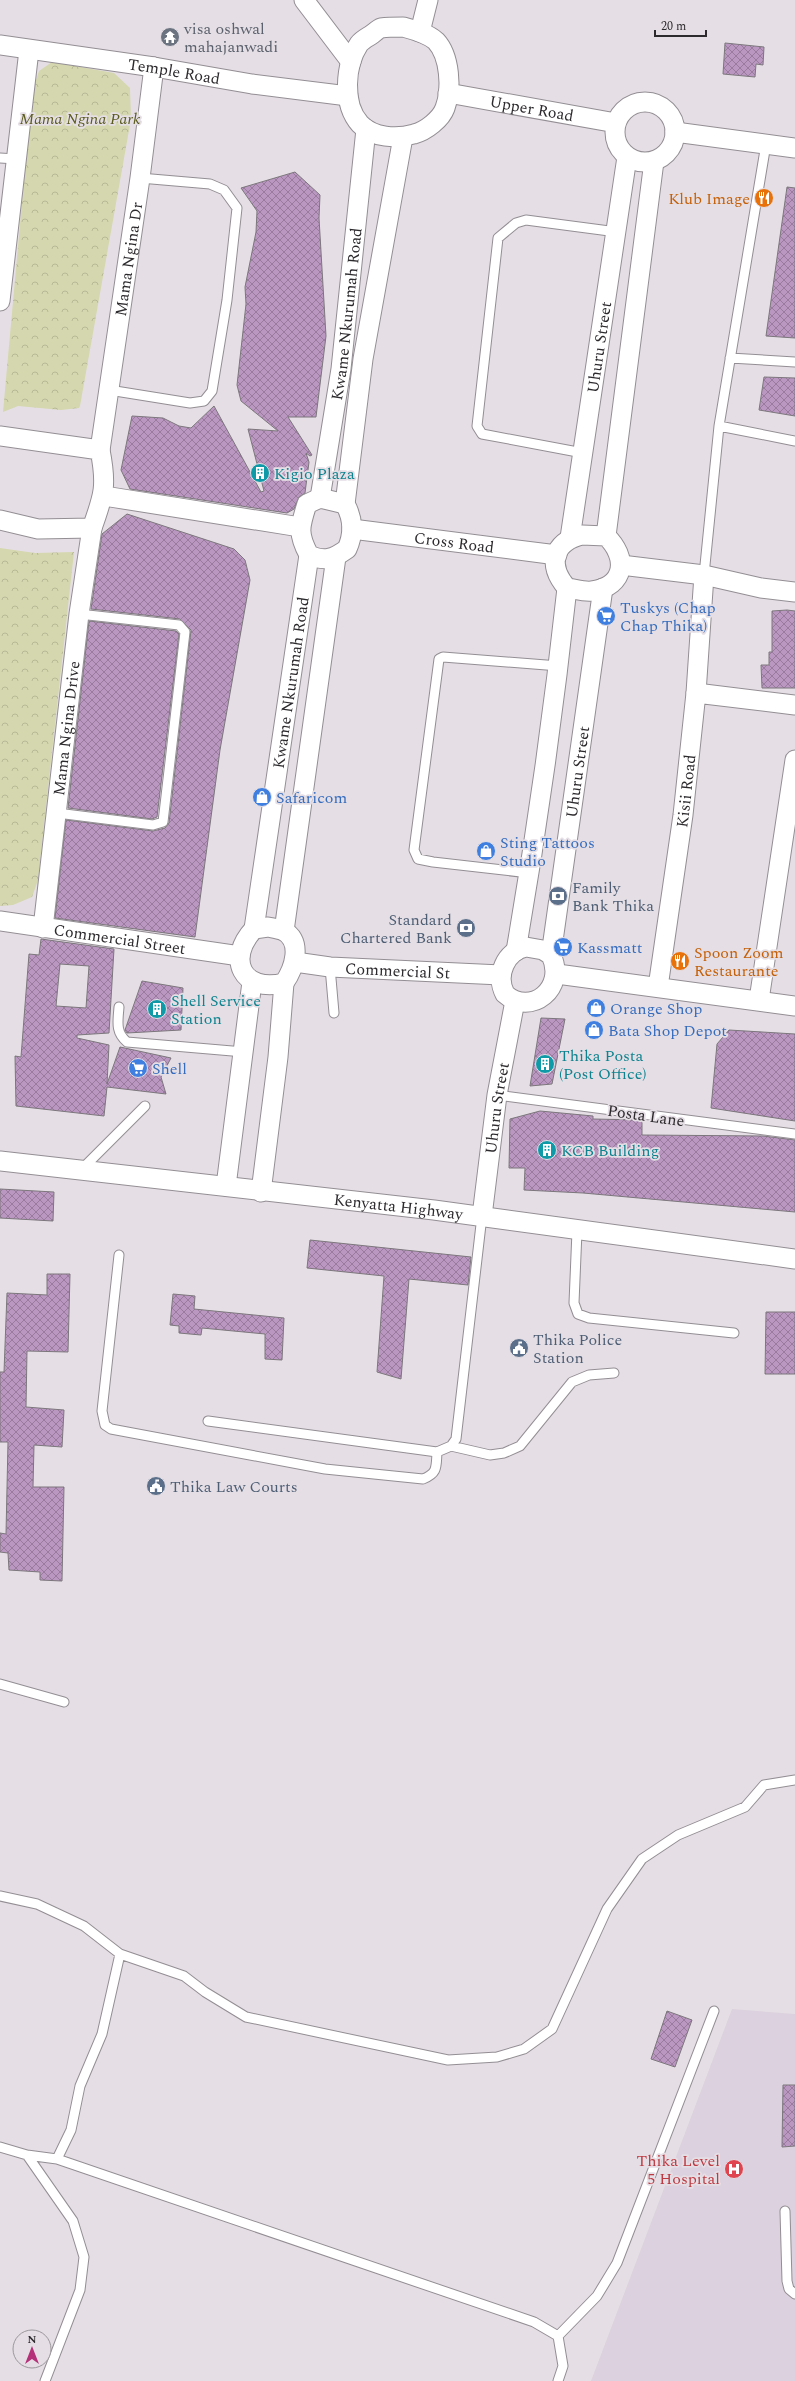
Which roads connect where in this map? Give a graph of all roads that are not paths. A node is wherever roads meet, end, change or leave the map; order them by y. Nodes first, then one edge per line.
1 (304, 0) edge
2 (428, 0) edge
3 (420, 32) junction
4 (0, 45) edge
5 (29, 50) junction
6 (351, 62) junction
7 (154, 67) junction
8 (448, 93) junction
9 (348, 96) junction
10 (616, 123) junction
11 (366, 129) junction
12 (675, 132) junction
13 (403, 137) junction
14 (766, 144) junction
15 (795, 148) edge
16 (627, 157) junction
17 (8, 158) edge
18 (654, 161) junction
19 (140, 178) junction
20 (617, 232) junction
21 (0, 301) edge
22 (730, 358) junction
23 (795, 362) edge
24 (109, 390) junction
25 (719, 426) junction
26 (0, 436) edge
27 (795, 441) edge
28 (100, 450) junction
29 (583, 453) junction
30 (104, 496) junction
31 (320, 498) junction
32 (345, 504) junction
33 (0, 520) edge
34 (300, 527) junction
35 (92, 528) junction
36 (352, 529) junction
37 (606, 536) junction
38 (570, 538) junction
39 (308, 555) junction
40 (557, 555) junction
41 (336, 557) junction
42 (621, 565) junction
43 (704, 575) junction
44 (567, 588) junction
45 (603, 588) junction
46 (795, 592) edge
47 (79, 614) junction
48 (559, 666) junction
49 (696, 693) junction
50 (795, 705) edge
51 (795, 760) edge
52 (57, 813) junction
53 (789, 836) edge
54 (530, 873) junction
55 (0, 921) edge
56 (43, 928) junction
57 (254, 929) junction
58 (284, 931) junction
59 (516, 951) junction
60 (551, 955) junction
61 (240, 956) junction
62 (295, 962) junction
63 (330, 968) junction
64 (557, 974) junction
65 (501, 975) junction
66 (252, 982) junction
67 (284, 983) junction
68 (658, 987) junction
69 (759, 1000) junction
70 (515, 1001) junction
71 (795, 1006) edge
72 (119, 1007) dead end
73 (334, 1013) dead end
74 (245, 1052) junction
75 (497, 1095) junction
76 (145, 1106) dead end
77 (795, 1134) edge
78 (0, 1162) edge
79 (80, 1171) junction
80 (226, 1186) junction
81 (261, 1192) junction
82 (482, 1216) junction
83 (577, 1231) junction
84 (119, 1255) dead end
85 (795, 1260) edge
86 (734, 1333) dead end
87 (614, 1373) dead end
88 (208, 1421) dead end
89 (451, 1446) junction
90 (437, 1452) junction
91 (0, 1684) edge
92 (64, 1702) dead end
93 (795, 1780) edge
94 (0, 1896) edge
95 (120, 1954) junction
96 (714, 2011) dead end
97 (0, 2147) edge
98 (27, 2155) junction
99 (57, 2159) junction
100 (785, 2211) dead end
101 (795, 2294) edge
102 (558, 2336) junction
103 (45, 2381) edge
104 (558, 2381) edge

1 - 6 street
2 - 3 street
3 - 6 street
3 - 8 street
4 - 5 street, Temple Road
5 - 7 street, Temple Road
5 - 17 street
6 - 9 street
7 - 9 street, Temple Road
7 - 19 street, Mama Ngina Dr
8 - 10 street, Upper Road
8 - 13 street
9 - 11 street
10 - 12 street
10 - 16 street
11 - 13 street
11 - 31 street, Kwame Nkurumah Road
12 - 14 street
12 - 18 street
13 - 32 street, Kwame Nkurumah Road
14 - 15 street
14 - 22 lane
16 - 18 street
16 - 20 street, Uhuru Street
17 - 21 street
18 - 37 street, Uhuru Street
19 - 24 street, Mama Ngina Dr
19 - 24 lane
20 - 29 street, Uhuru Street
20 - 29 lane
22 - 23 lane
22 - 25 lane
24 - 28 street, Mama Ngina Dr
25 - 27 lane
25 - 43 lane
26 - 28 street
28 - 30 street, Mama Ngina Dr
29 - 38 street, Uhuru Street
30 - 34 street
30 - 35 street, Mama Ngina Drive
31 - 32 street
31 - 34 street
32 - 36 street
33 - 35 street
34 - 39 street
35 - 47 street, Mama Ngina Drive
36 - 40 street, Cross Road
36 - 41 street
37 - 38 street
37 - 42 street
38 - 40 street
39 - 41 street
39 - 57 street, Kwame Nkurumah Road
40 - 44 street
41 - 58 street, Kwame Nkurumah Road
42 - 43 street
42 - 45 street
43 - 46 street
43 - 49 street, Kisii Road
44 - 45 street
44 - 48 street, Uhuru Street
45 - 60 street, Uhuru Street
47 - 52 street, Mama Ngina Drive
47 - 52 lane
48 - 54 street, Uhuru Street
48 - 54 lane
49 - 50 street
49 - 68 street, Kisii Road
51 - 53 street
52 - 56 street, Mama Ngina Drive
53 - 69 street
54 - 59 street, Uhuru Street
55 - 56 street, Commercial Street
56 - 61 street, Commercial Street
57 - 58 street
57 - 61 street
58 - 62 street
59 - 60 street
59 - 65 street
60 - 64 street
61 - 66 street
62 - 63 street, Commercial St
62 - 67 street
63 - 65 street, Commercial St
63 - 73 lane
64 - 68 street
64 - 70 street
65 - 70 street
66 - 67 street
66 - 74 street
67 - 81 street
68 - 69 street
69 - 71 street
70 - 75 street, Uhuru Street
72 - 74 lane
74 - 80 street
75 - 77 lane, Posta Lane
75 - 82 street, Uhuru Street
76 - 79 lane
78 - 79 street, Kenyatta Highway
79 - 80 street, Kenyatta Highway
80 - 81 street, Kenyatta Highway
81 - 82 street, Kenyatta Highway
82 - 83 street, Kenyatta Highway
82 - 89 lane
83 - 85 street, Kenyatta Highway
83 - 86 lane
84 - 90 lane
87 - 89 lane
88 - 90 lane
89 - 90 lane
91 - 92 lane
93 - 95 lane
94 - 95 lane
95 - 99 lane
96 - 102 lane
97 - 98 lane
98 - 99 lane
98 - 103 lane
99 - 102 lane
100 - 101 lane
102 - 104 lane

